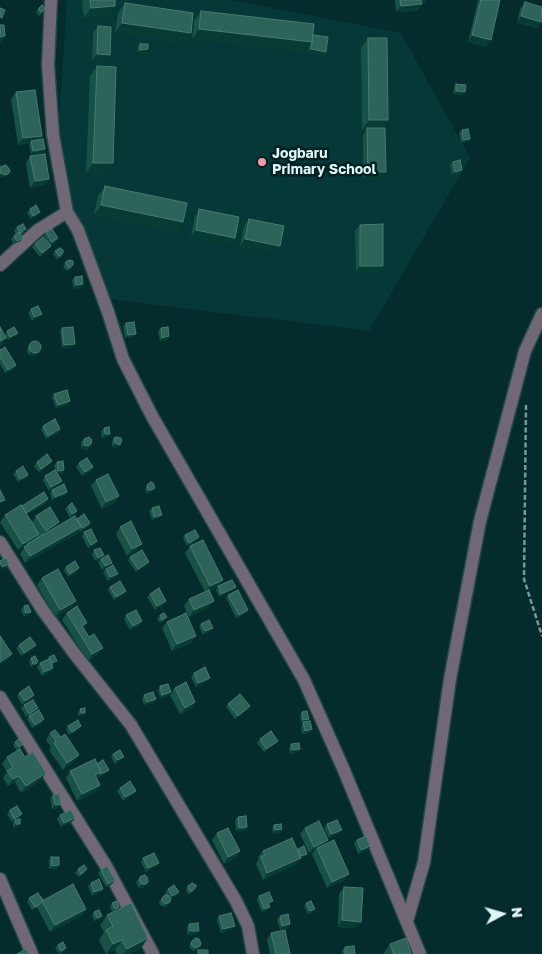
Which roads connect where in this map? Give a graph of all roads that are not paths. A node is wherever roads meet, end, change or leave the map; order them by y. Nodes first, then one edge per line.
1 (51, 0) edge
2 (67, 212) junction
3 (0, 266) edge
4 (542, 314) edge
5 (0, 542) edge
6 (0, 697) edge
7 (0, 879) edge
8 (407, 921) junction
9 (32, 954) edge
10 (153, 954) edge
11 (253, 954) edge
12 (420, 954) edge

1 - 2 street
2 - 3 street
2 - 8 street
4 - 8 street
5 - 11 street
6 - 10 street
7 - 9 street
8 - 12 street

